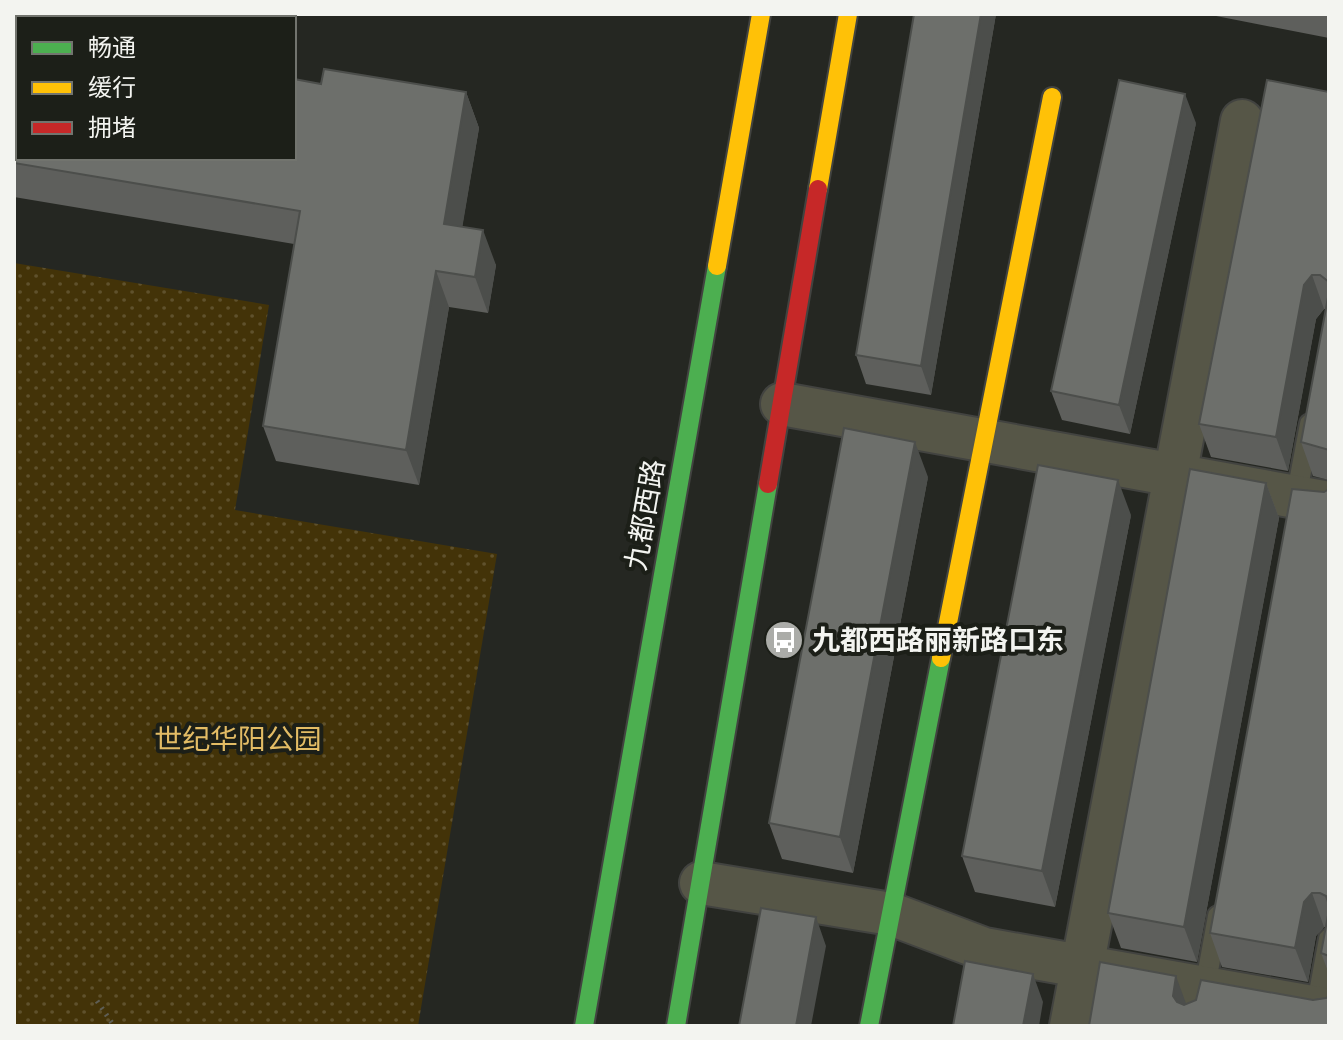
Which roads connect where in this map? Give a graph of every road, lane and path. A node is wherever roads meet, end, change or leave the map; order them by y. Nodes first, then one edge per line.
1 (761, 14) edge
2 (848, 14) edge
3 (1052, 97) dead end
4 (1242, 121) dead end
5 (782, 404) junction
6 (1313, 409) edge
7 (984, 441) junction
8 (1175, 475) junction
9 (1305, 510) edge
10 (701, 883) junction
11 (1222, 896) edge
12 (891, 914) junction
13 (1329, 939) edge
14 (1083, 965) junction
15 (97, 1001) dead end
16 (1201, 1007) edge
17 (1320, 1015) edge
18 (114, 1026) edge
19 (584, 1026) edge
20 (676, 1026) edge
21 (869, 1026) edge
22 (1071, 1026) edge

1 - 19 main road, 九都西路
2 - 5 main road
3 - 7 main road
4 - 8 street
5 - 7 street
5 - 10 main road
6 - 9 lane
7 - 8 street
7 - 12 main road
8 - 9 street
8 - 14 street
10 - 12 street
10 - 20 main road
11 - 16 lane
12 - 14 street
12 - 21 main road
13 - 17 lane
14 - 16 street
14 - 22 street
15 - 18 path
16 - 17 street

